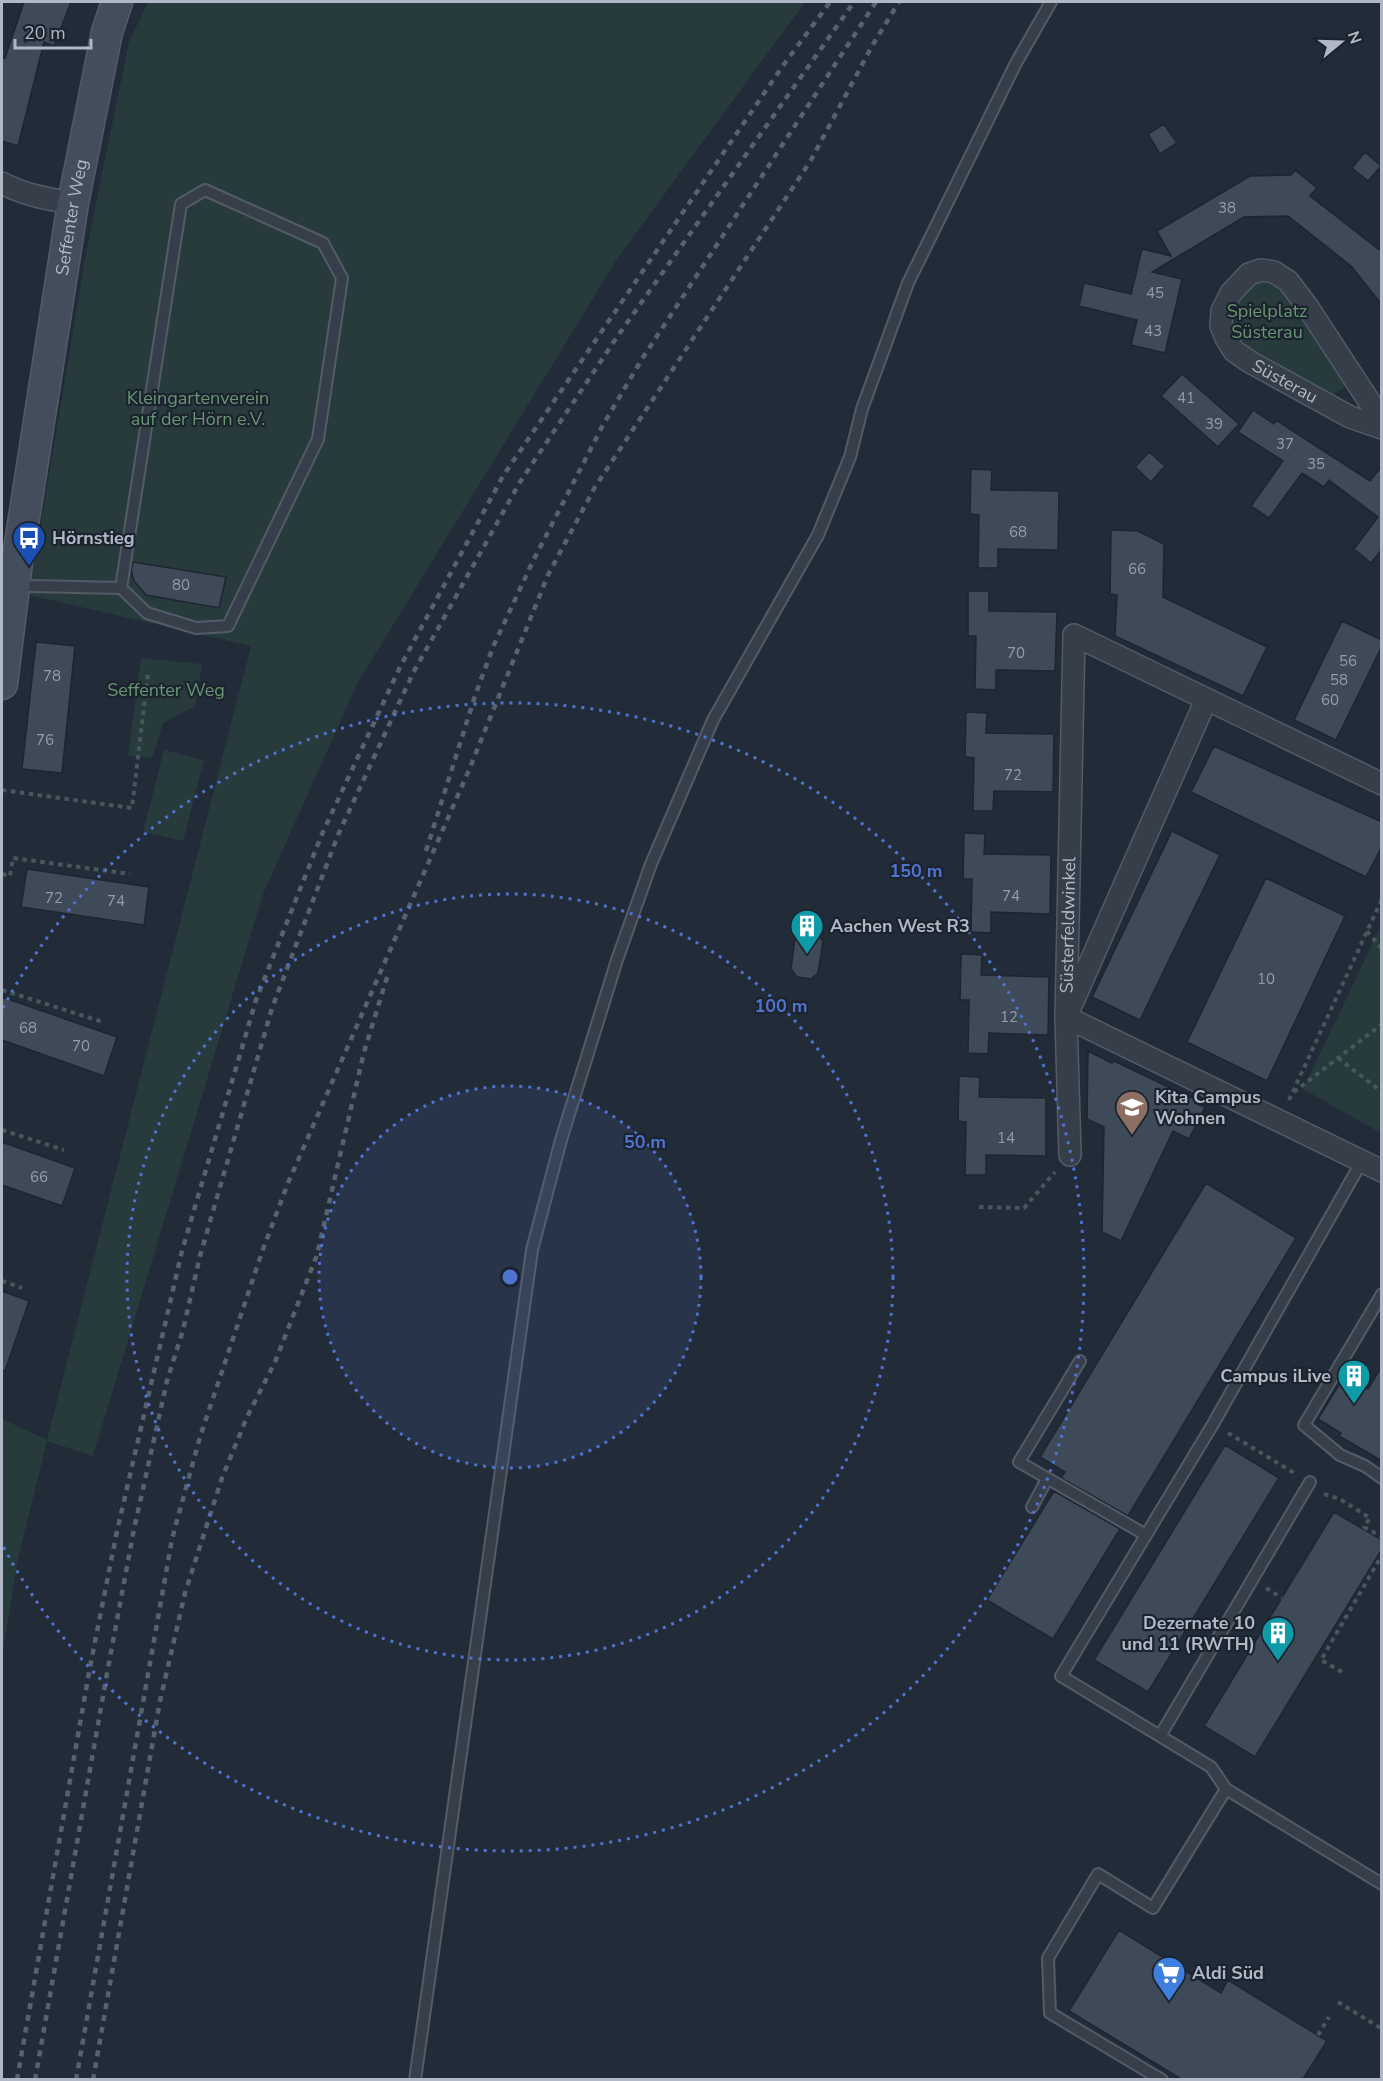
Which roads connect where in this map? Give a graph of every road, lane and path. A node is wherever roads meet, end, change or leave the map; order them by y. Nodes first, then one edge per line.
1 (117, 2) edge
2 (1051, 2) edge
3 (2, 183) edge
4 (72, 203) junction
5 (1382, 422) edge
6 (1382, 428) edge
7 (14, 584) junction
8 (121, 588) junction
9 (148, 673) dead end
10 (2, 684) edge
11 (1206, 700) junction
12 (1382, 784) edge
13 (2, 790) edge
14 (2, 874) edge
15 (130, 874) dead end
16 (1382, 899) edge
17 (1367, 931) junction
18 (1382, 948) edge
19 (2, 990) edge
20 (1066, 1017) junction
21 (103, 1022) dead end
22 (1382, 1024) edge
23 (1338, 1058) junction
24 (1293, 1092) junction
25 (1382, 1092) edge
26 (1280, 1120) junction
27 (2, 1130) edge
28 (64, 1150) dead end
29 (1070, 1155) joint
30 (1362, 1161) junction
31 (1382, 1171) edge
32 (979, 1208) dead end
33 (2, 1281) edge
34 (22, 1288) dead end
35 (1382, 1294) edge
36 (1080, 1361) dead end
37 (1213, 1424) junction
38 (1382, 1478) edge
39 (1047, 1479) junction
40 (1310, 1482) joint
41 (1325, 1494) dead end
42 (1032, 1507) dead end
43 (1146, 1535) junction
44 (1382, 1538) edge
45 (1382, 1556) edge
46 (1271, 1592) dead end
47 (1282, 1598) dead end
48 (1342, 1672) dead end
49 (1160, 1736) junction
50 (1226, 1789) junction
51 (1382, 1884) edge
52 (1338, 2002) dead end
53 (1329, 2017) dead end
54 (1382, 2029) edge
55 (1318, 2035) dead end
56 (416, 2079) edge
57 (1162, 2079) edge

1 - 4 street, Seffenter Weg
2 - 56 lane
3 - 4 street
4 - 7 street, Seffenter Weg
5 - 6 street, Süsterau
7 - 8 lane
7 - 10 street, Seffenter Weg
8 - 8 lane
9 - 13 path
11 - 12 street, Süsterfeldwinkel
11 - 20 street, Süsterfeldwinkel
11 - 20 street, Süsterfeldwinkel
14 - 15 path
16 - 17 path
17 - 18 path
17 - 24 path
19 - 21 path
20 - 26 street
20 - 29 street
22 - 23 path
23 - 24 path
23 - 25 path
24 - 26 path
26 - 30 street
27 - 28 path
29 - 32 path
30 - 31 street
30 - 37 lane
33 - 34 path
35 - 38 lane
36 - 39 lane
37 - 40 path
37 - 43 lane
39 - 42 lane
39 - 43 lane
40 - 49 lane
41 - 44 path
43 - 49 lane
45 - 48 path
46 - 47 path
49 - 50 lane
50 - 51 lane
50 - 57 lane
52 - 54 path
53 - 55 path

